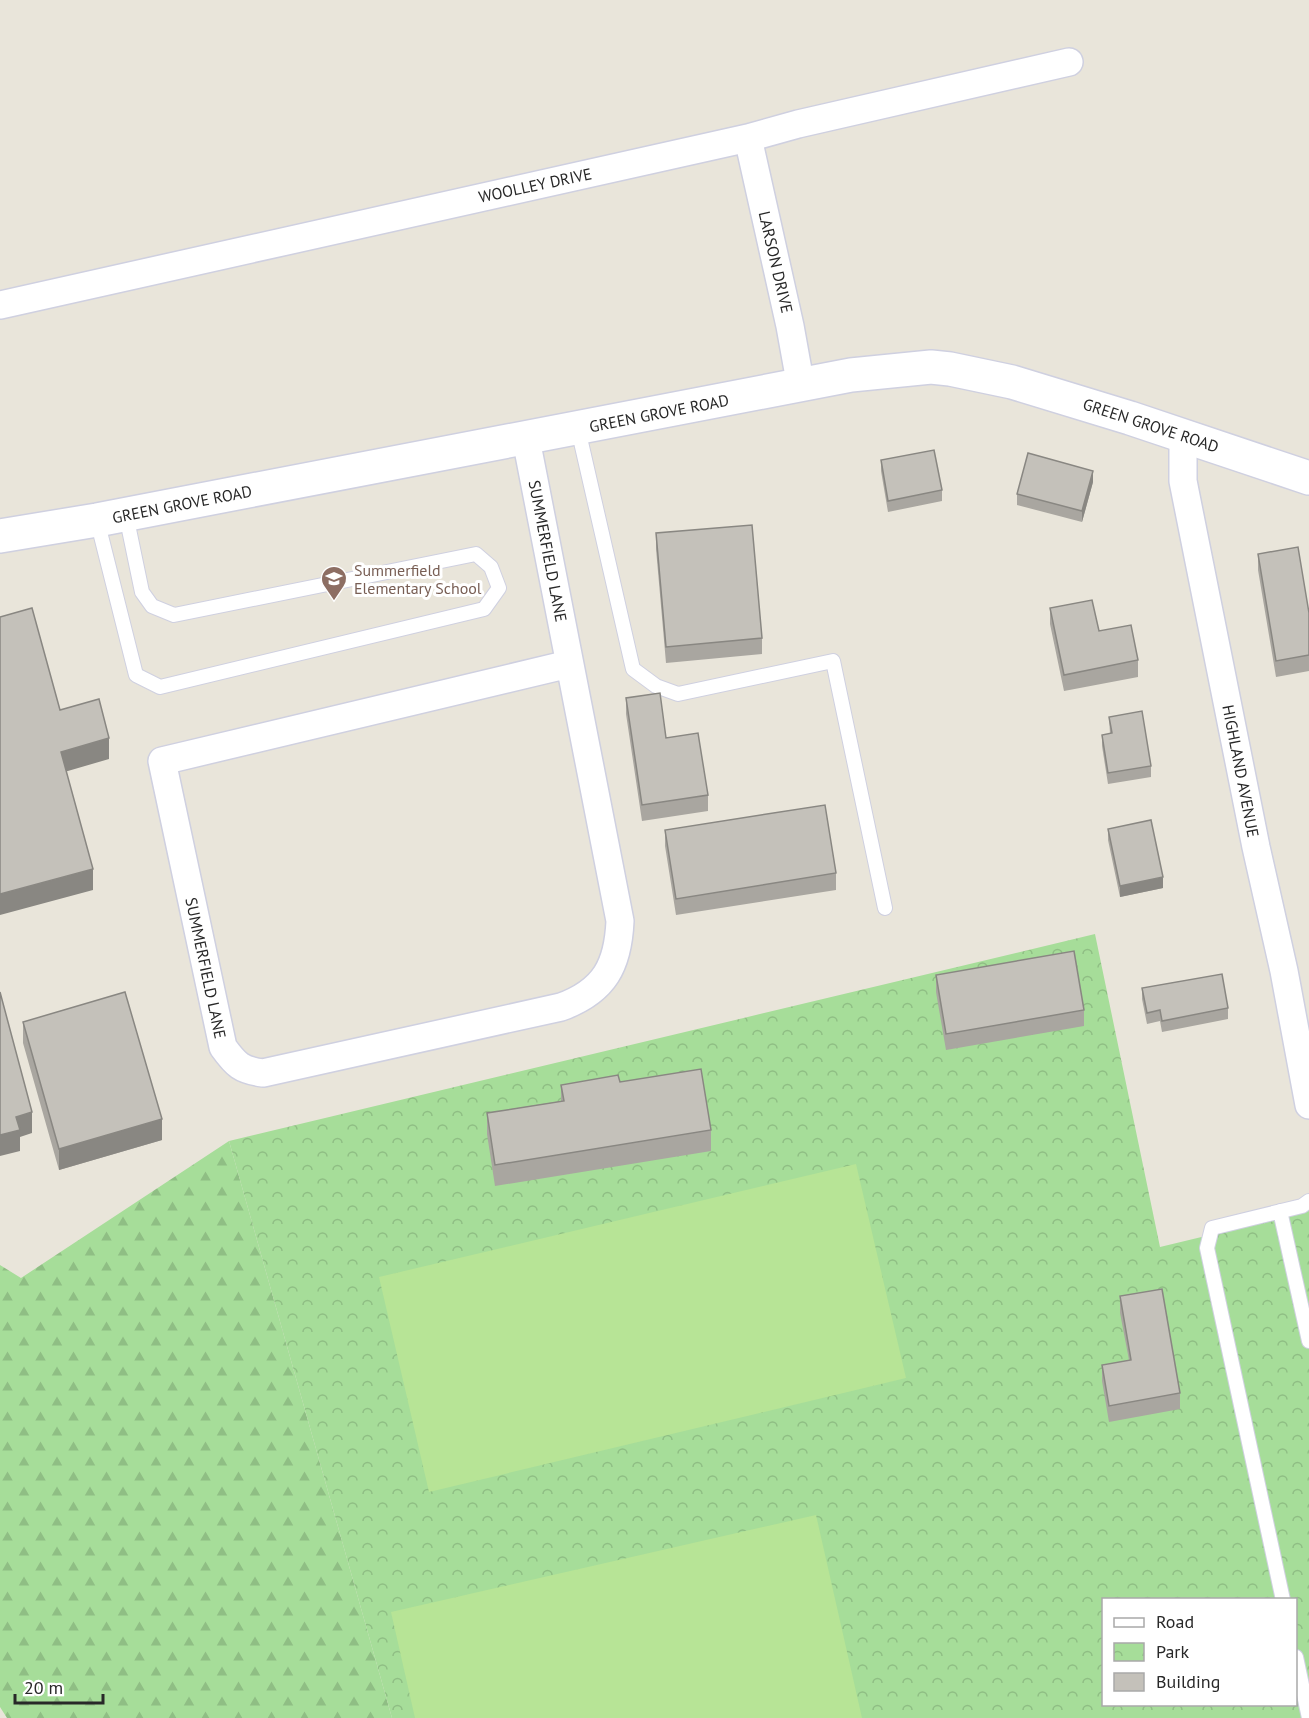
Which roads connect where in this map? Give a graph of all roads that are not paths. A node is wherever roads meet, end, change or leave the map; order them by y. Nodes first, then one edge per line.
1 (1069, 62) dead end
2 (748, 138) junction
3 (0, 305) edge
4 (801, 387) junction
5 (578, 429) junction
6 (1183, 437) junction
7 (526, 439) junction
8 (1309, 478) edge
9 (112, 518) junction
10 (0, 536) edge
11 (569, 664) junction
12 (885, 908) dead end
13 (1309, 1105) edge
14 (1309, 1201) edge
15 (1280, 1211) junction
16 (1309, 1341) edge
17 (1283, 1598) edge
18 (1297, 1662) edge
19 (1309, 1718) edge

1 - 2 street, WOOLLEY DRIVE
2 - 3 street, WOOLLEY DRIVE
2 - 4 street, LARSON DRIVE
4 - 5 street, GREEN GROVE ROAD
4 - 6 street, GREEN GROVE ROAD
5 - 7 street, GREEN GROVE ROAD
5 - 12 lane
6 - 8 street, GREEN GROVE ROAD
6 - 13 street, HIGHLAND AVENUE
7 - 9 street, GREEN GROVE ROAD
7 - 11 street, SUMMERFIELD LANE
9 - 9 lane
9 - 10 street, GREEN GROVE ROAD
11 - 11 street, SUMMERFIELD LANE
14 - 15 lane
15 - 16 lane
15 - 17 lane
18 - 19 lane

